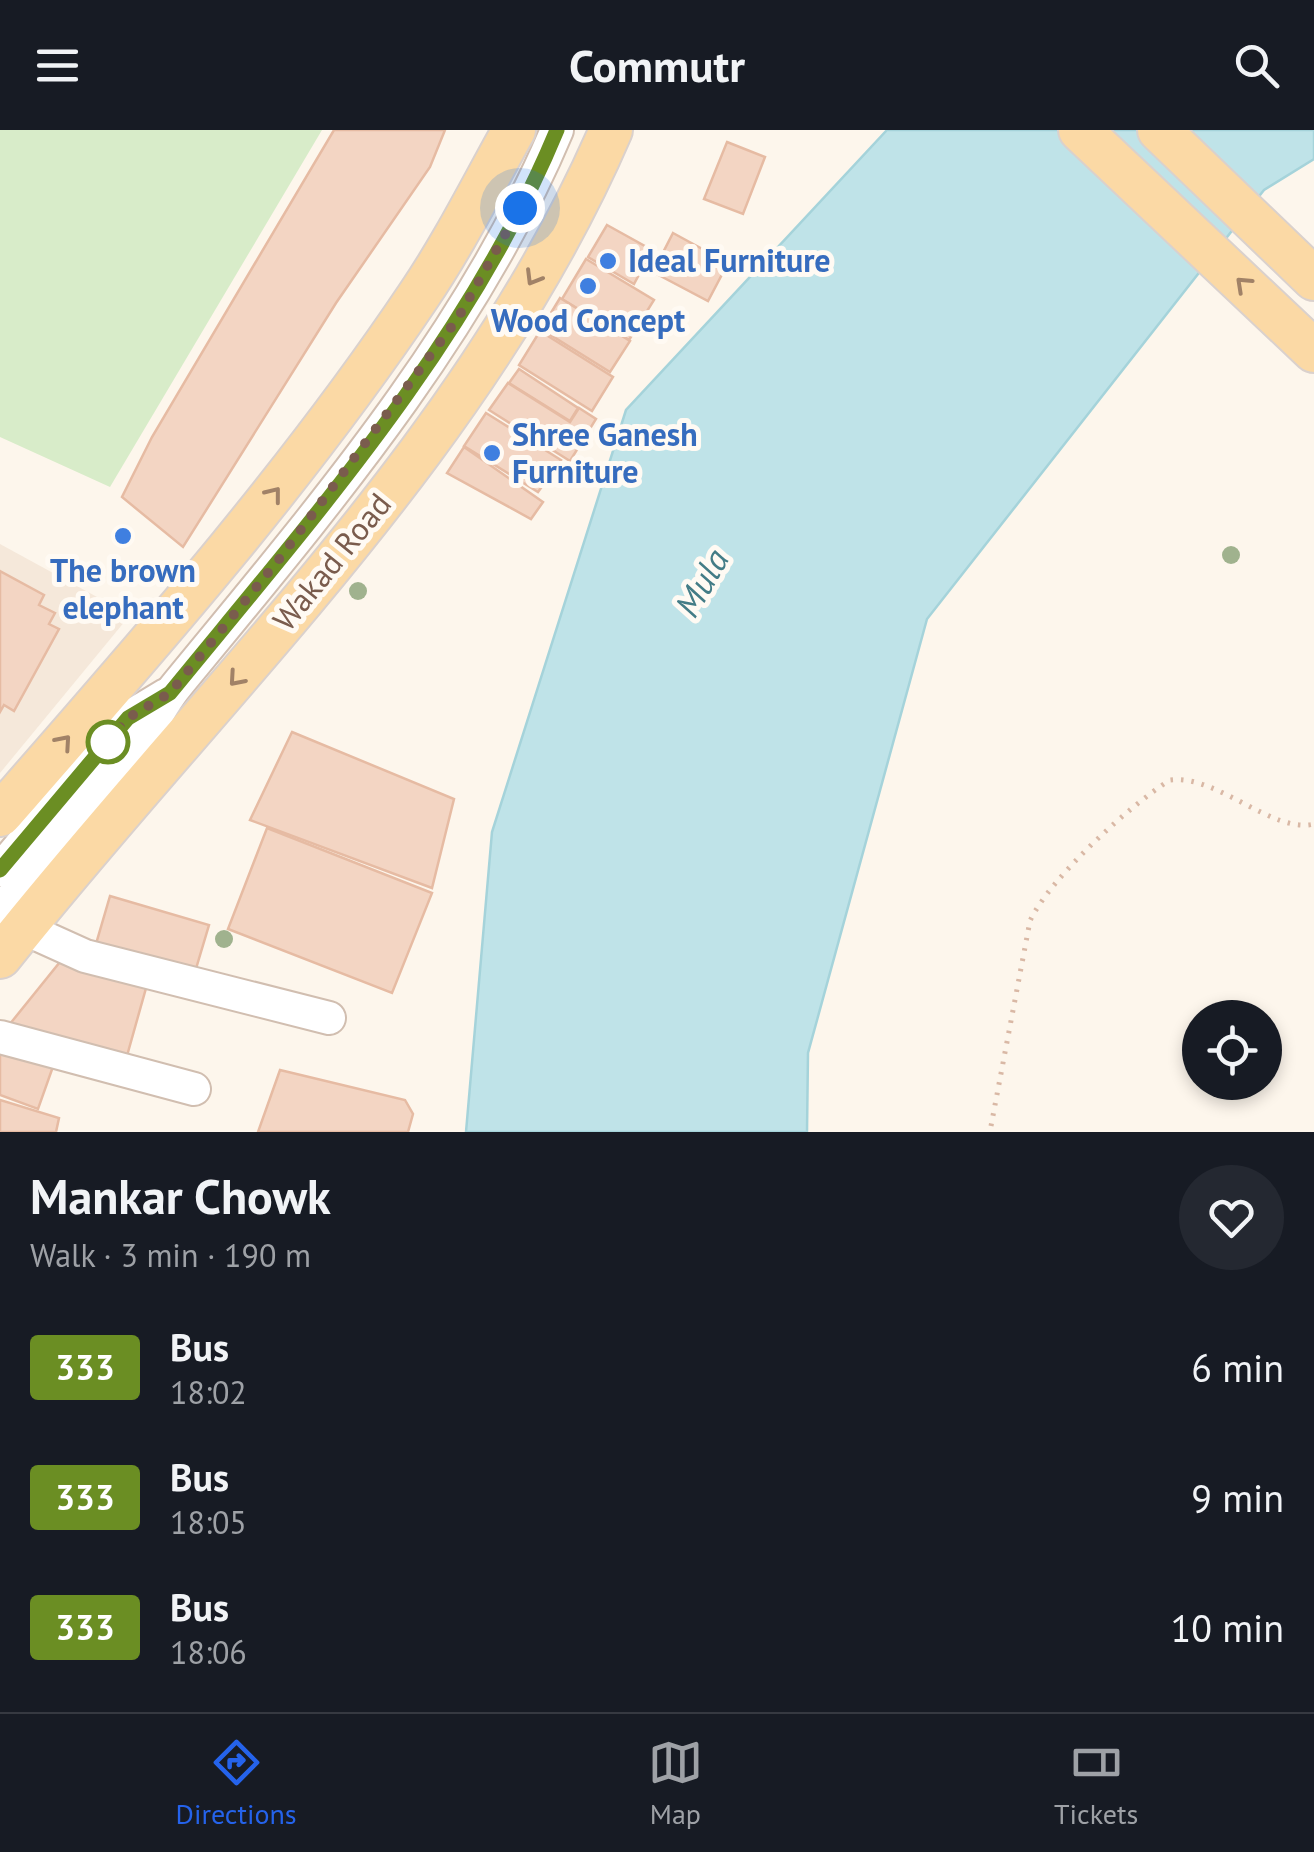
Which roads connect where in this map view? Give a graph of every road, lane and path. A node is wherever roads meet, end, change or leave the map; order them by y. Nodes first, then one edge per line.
1 (514, 130) edge
2 (558, 130) edge
3 (611, 130) edge
4 (1080, 130) edge
5 (1159, 130) edge
6 (1314, 279) edge
7 (1314, 351) edge
8 (170, 693) junction
9 (0, 816) edge
10 (1314, 824) edge
11 (0, 870) edge
12 (8, 932) edge
13 (329, 1018) dead end
14 (0, 1036) edge
15 (194, 1089) dead end
16 (991, 1126) dead end

9 -> 1 main road
2 - 8 lane
3 -> 12 main road, Wakad Road
7 -> 4 main road
5 - 6 main road
8 - 11 lane
8 - 12 lane
10 - 16 path
12 - 13 lane
14 - 15 lane

